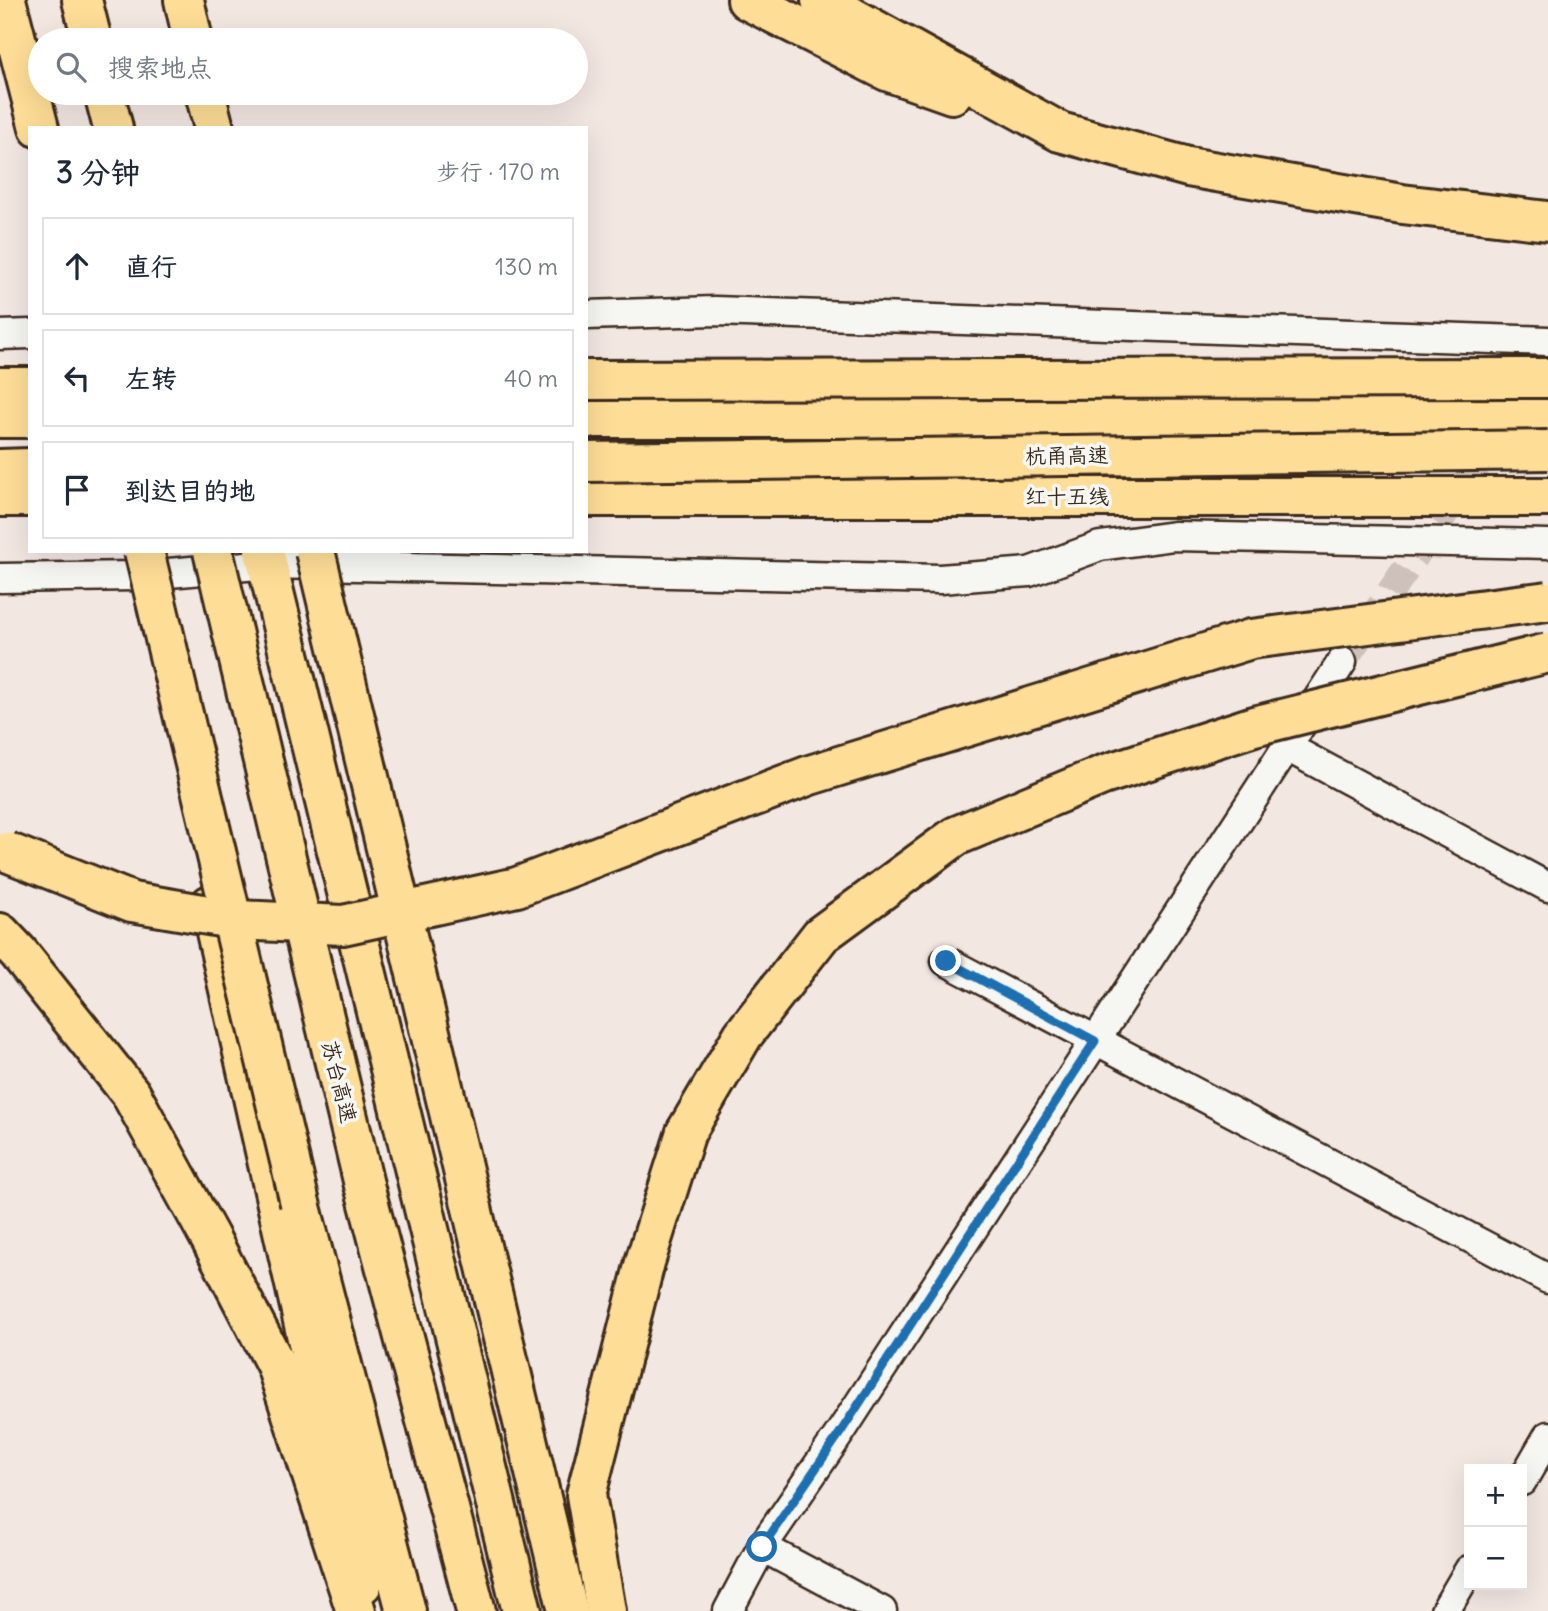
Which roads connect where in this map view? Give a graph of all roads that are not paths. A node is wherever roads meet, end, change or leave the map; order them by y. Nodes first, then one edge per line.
1 (6, 0) edge
2 (82, 0) edge
3 (184, 0) edge
4 (747, 0) edge
5 (821, 0) edge
6 (89, 28) edge
7 (190, 28) edge
8 (28, 85) edge
9 (33, 105) edge
10 (107, 105) edge
11 (208, 105) edge
12 (38, 126) edge
13 (112, 126) edge
14 (213, 126) edge
15 (1060, 132) junction
16 (1548, 221) edge
17 (588, 315) edge
18 (28, 334) edge
19 (0, 335) edge
20 (1548, 341) edge
21 (1548, 378) edge
22 (588, 380) edge
23 (0, 387) edge
24 (28, 387) edge
25 (0, 418) edge
26 (28, 418) edge
27 (588, 418) edge
28 (1548, 418) edge
29 (1548, 450) edge
30 (588, 462) edge
31 (0, 468) edge
32 (28, 468) edge
33 (28, 497) edge
34 (588, 497) edge
35 (1548, 497) edge
36 (0, 498) edge
37 (1548, 544) edge
38 (213, 553) edge
39 (315, 553) edge
40 (266, 558) edge
41 (137, 559) edge
42 (0, 578) edge
43 (1548, 601) edge
44 (1548, 653) edge
45 (1342, 662) tunnel mouth
46 (1287, 747) junction
47 (0, 846) edge
48 (1548, 887) edge
49 (0, 933) edge
50 (946, 961) dead end
51 (1095, 1041) junction
52 (1548, 1279) edge
53 (1548, 1436) edge
54 (1527, 1472) edge
55 (762, 1547) junction
56 (1464, 1579) edge
57 (356, 1611) edge
58 (369, 1611) edge
59 (406, 1611) edge
60 (477, 1611) edge
61 (522, 1611) edge
62 (568, 1611) edge
63 (606, 1611) edge
64 (728, 1611) edge
65 (883, 1611) edge
66 (1445, 1611) edge

1 - 8 main road
2 - 6 main road
3 - 7 main road
4 - 15 main road
5 - 15 main road
9 - 12 main road
10 - 13 main road
11 - 14 main road
15 - 16 main road
17 - 20 street
18 - 19 street
21 - 22 main road, bridge
23 - 24 main road
25 - 26 main road
27 - 28 main road
29 - 30 main road, 杭甬高速, bridge
31 - 32 main road
33 - 36 main road
34 - 35 main road, 红十五线
37 - 40 street
38 - 60 main road, 苏台高速, bridge
39 - 62 main road, bridge
40 - 41 street
40 - 61 main road
41 - 42 street
41 - 58 main road
41 - 59 main road, bridge
43 - 47 main road, bridge
44 - 63 main road, bridge
45 - 46 street
46 - 48 street
46 - 51 street
49 - 57 main road
50 - 51 street
51 - 52 street
51 - 55 street
53 - 54 street
55 - 64 street
55 - 65 street
56 - 66 street

